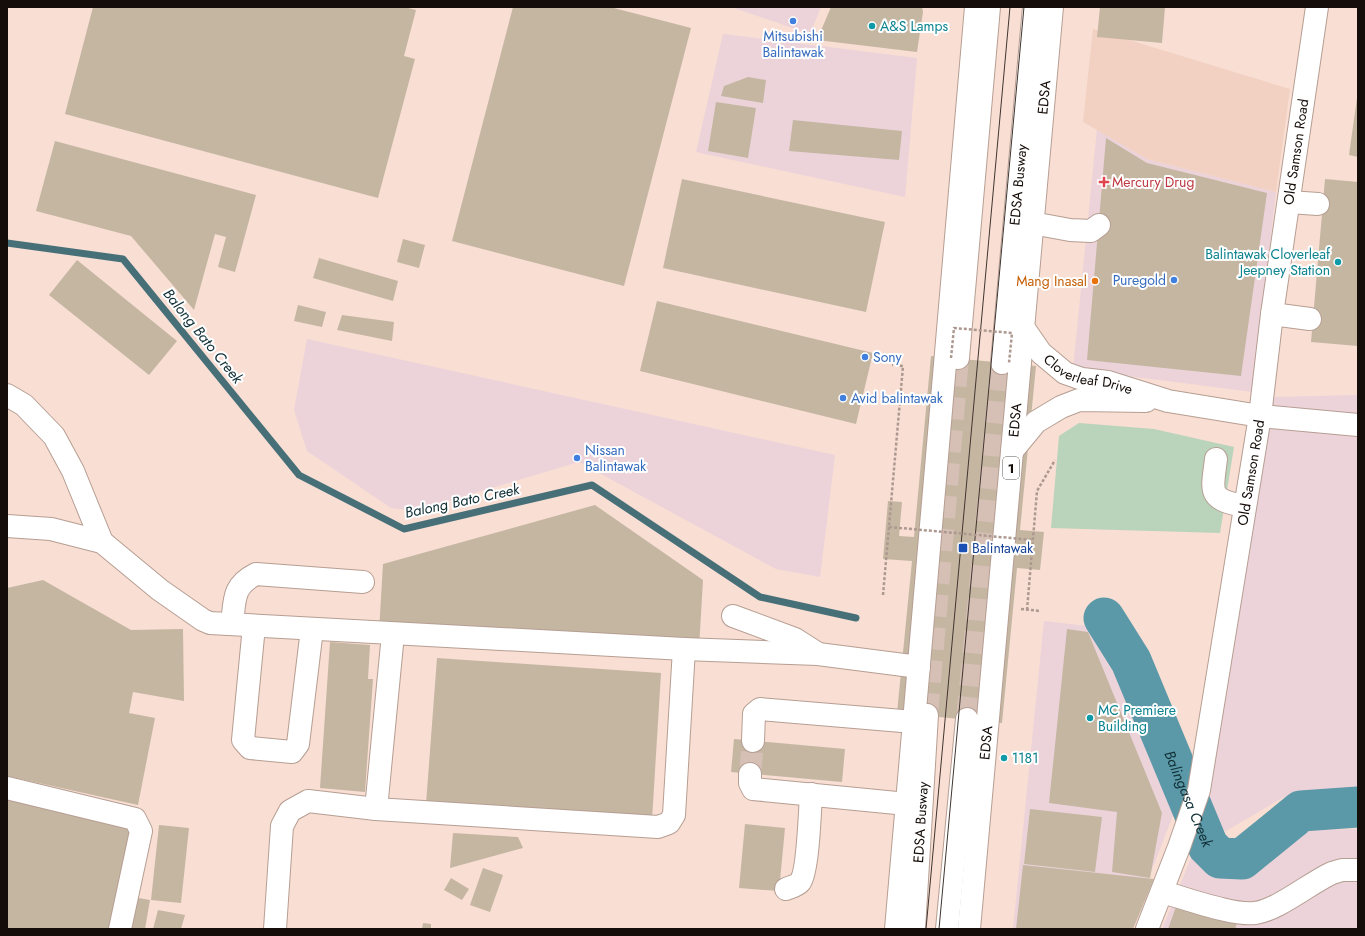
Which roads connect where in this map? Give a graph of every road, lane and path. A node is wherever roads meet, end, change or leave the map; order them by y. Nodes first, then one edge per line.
1 (976, 7) edge
2 (989, 7) edge
3 (1034, 7) edge
4 (1052, 7) edge
5 (1318, 7) edge
6 (1289, 202) junction
7 (1318, 204) dead end
8 (1032, 223) junction
9 (1099, 225) dead end
10 (1272, 314) junction
11 (1310, 319) dead end
12 (1023, 327) junction
13 (955, 358) joint
14 (1006, 363) joint
15 (892, 364) dead end
16 (7, 395) edge
17 (1168, 401) junction
18 (1260, 416) junction
19 (1358, 425) edge
20 (1012, 451) junction
21 (1216, 459) dead end
22 (1055, 460) dead end
23 (1244, 506) junction
24 (7, 526) edge
25 (889, 527) junction
26 (1033, 540) junction
27 (102, 542) junction
28 (363, 582) dead end
29 (883, 595) dead end
30 (1027, 610) dead end
31 (733, 616) dead end
32 (243, 625) junction
33 (312, 629) junction
34 (393, 634) junction
35 (684, 649) junction
36 (818, 654) junction
37 (918, 667) junction
38 (921, 719) junction
39 (968, 719) tunnel mouth
40 (752, 741) tunnel mouth
41 (750, 774) tunnel mouth
42 (7, 788) edge
43 (811, 794) junction
44 (907, 804) junction
45 (376, 809) junction
46 (1358, 870) edge
47 (786, 889) dead end
48 (1162, 892) junction
49 (120, 929) edge
50 (276, 929) edge
51 (896, 929) edge
52 (914, 929) edge
53 (947, 929) edge
54 (969, 929) edge
55 (1147, 929) edge

1 - 37 main road
2 - 13 main road
3 - 14 main road, EDSA Busway
4 - 8 main road, EDSA / 1
5 - 6 main road, Old Samson Road
6 - 7 main road
6 - 10 main road, Old Samson Road
8 - 9 main road
8 - 12 main road, EDSA / 1
10 - 11 main road
10 - 18 main road, Old Samson Road
12 - 17 main road, Cloverleaf Drive
12 - 20 main road, EDSA / 1
13 - 14 path, bridge
15 - 25 path
16 - 27 main road
17 - 18 main road, Cloverleaf Drive
17 - 20 main road, Cloverleaf Drive
18 - 19 main road, Cloverleaf Drive
18 - 23 main road, Old Samson Road
20 - 54 main road, EDSA / 1
21 - 23 main road
22 - 26 path
23 - 48 main road, Old Samson Road
24 - 27 main road
25 - 26 path, bridge
25 - 29 path
26 - 30 path
27 - 32 main road
28 - 32 main road
31 - 36 main road
32 - 33 main road
32 - 33 main road
33 - 34 main road
34 - 35 main road
34 - 45 main road
35 - 36 main road
35 - 45 main road
36 - 37 main road
37 - 38 main road
38 - 40 main road
38 - 44 main road
38 - 52 main road, EDSA Busway
39 - 53 main road
41 - 43 main road
42 - 49 main road
43 - 44 main road
43 - 47 main road
44 - 51 main road
45 - 50 main road
46 - 48 main road
48 - 55 main road, Old Samson Road

